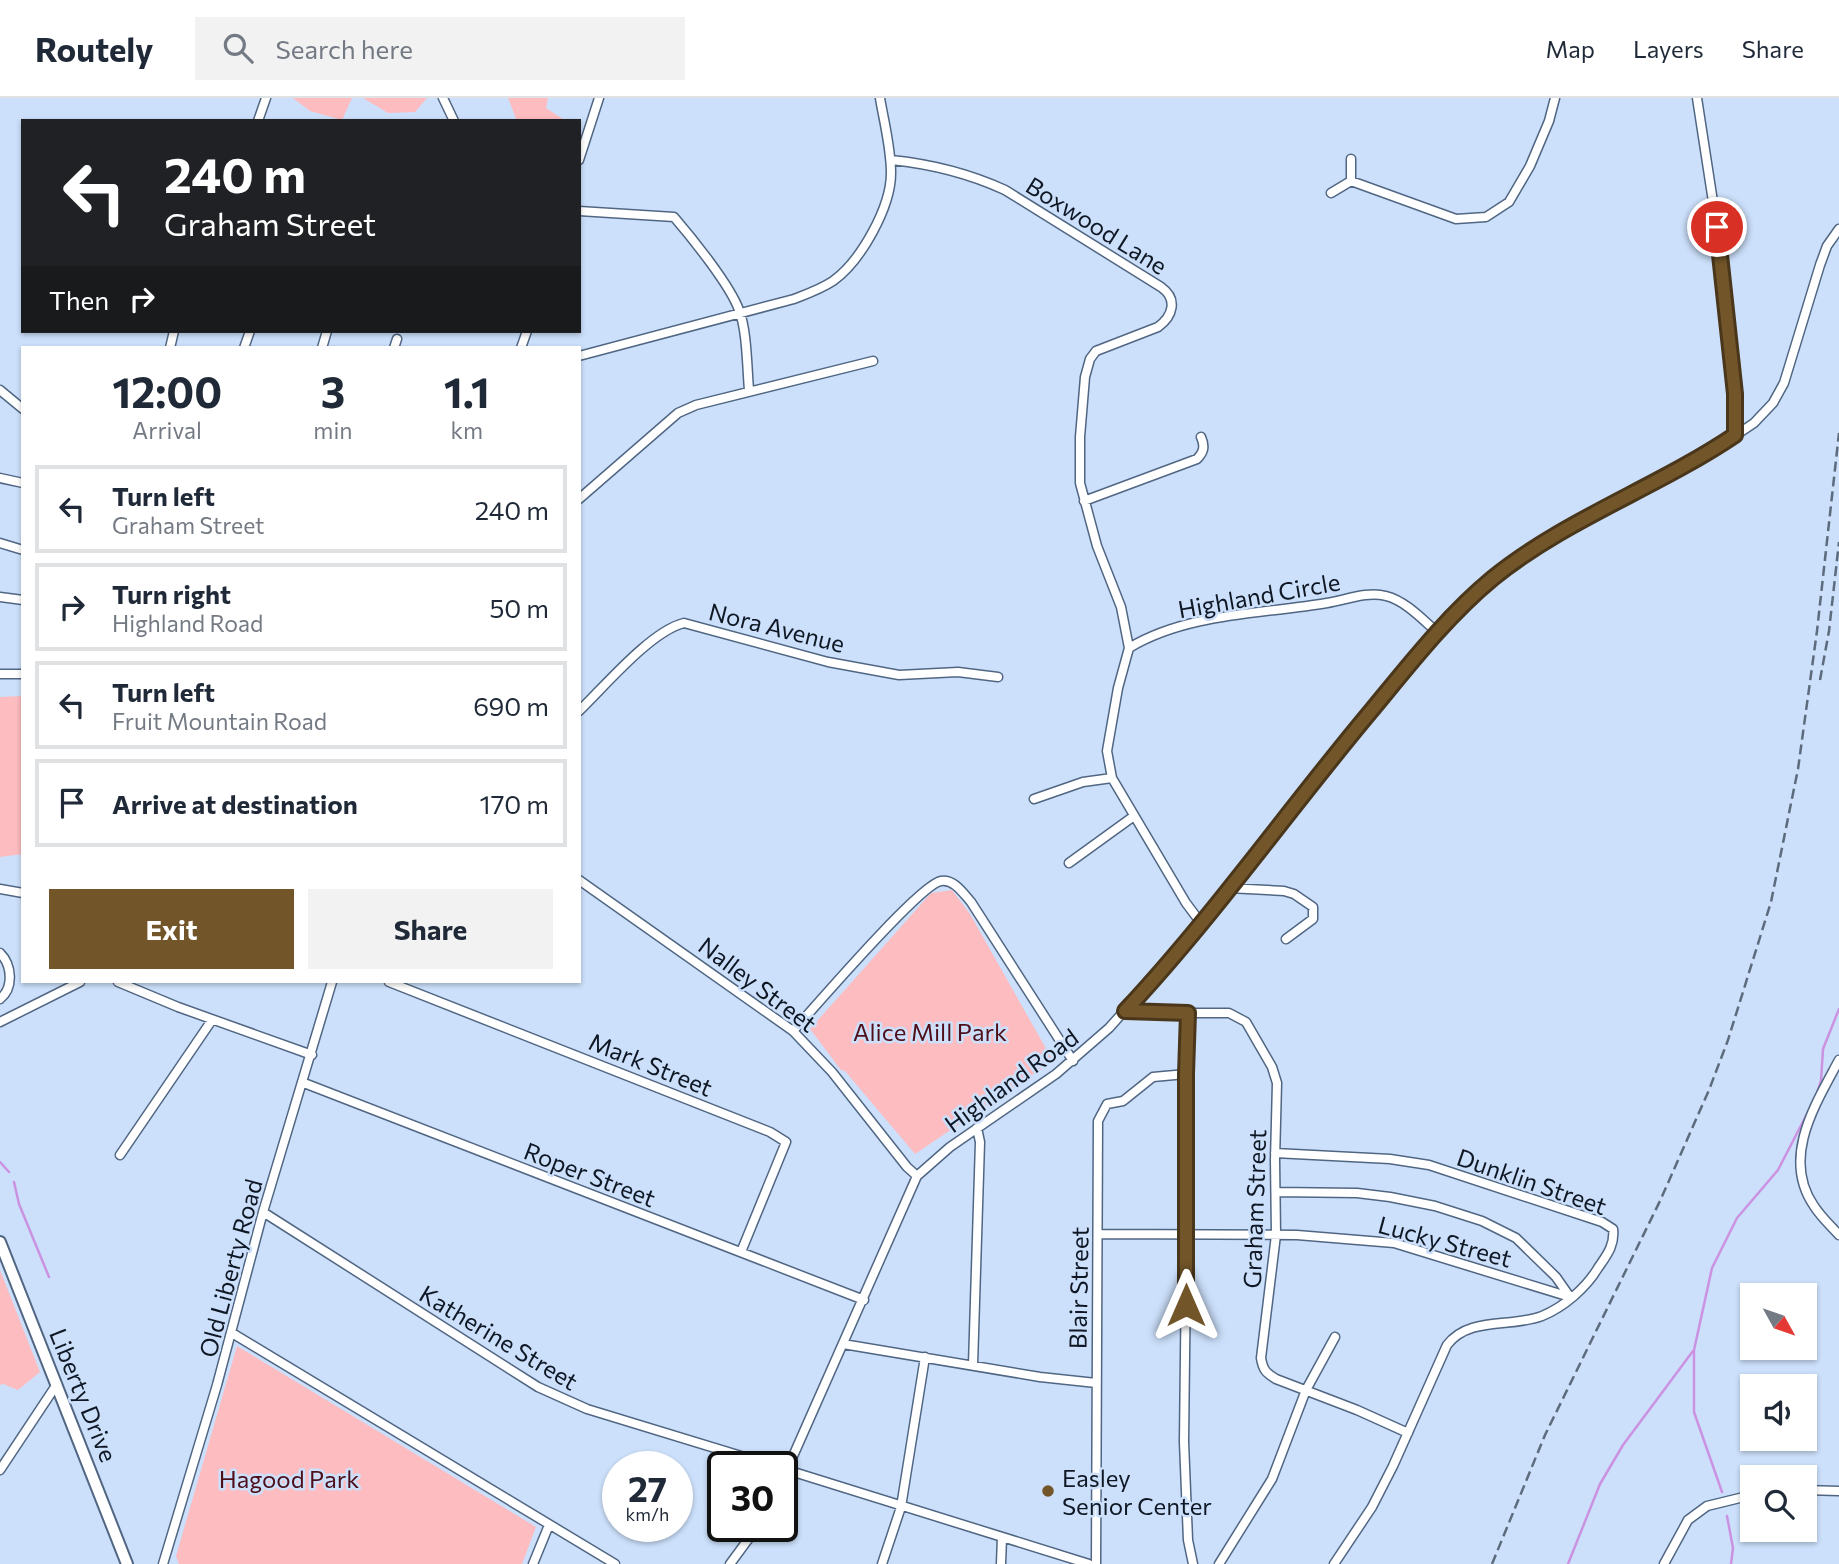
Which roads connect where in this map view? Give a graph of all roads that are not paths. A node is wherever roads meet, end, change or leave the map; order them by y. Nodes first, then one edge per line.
1 (266, 98) edge
2 (443, 98) edge
3 (599, 98) edge
4 (880, 98) edge
5 (1555, 98) edge
6 (1697, 98) edge
7 (260, 119) edge
8 (453, 119) edge
9 (581, 154) edge
10 (1352, 159) dead end
11 (891, 160) junction
12 (1351, 181) junction
13 (1331, 193) dead end
14 (581, 211) edge
15 (1839, 229) edge
16 (741, 313) junction
17 (581, 355) edge
18 (873, 361) dead end
19 (0, 390) edge
20 (749, 390) junction
21 (21, 407) edge
22 (1735, 435) junction
23 (1201, 437) dead end
24 (0, 478) edge
25 (21, 483) edge
26 (581, 497) edge
27 (1084, 501) junction
28 (0, 543) edge
29 (21, 549) edge
30 (0, 597) edge
31 (21, 600) edge
32 (1438, 633) junction
33 (1129, 648) junction
34 (0, 674) edge
35 (21, 674) edge
36 (998, 677) dead end
37 (581, 709) edge
38 (1112, 778) junction
39 (1034, 799) dead end
40 (1134, 816) junction
41 (1069, 863) dead end
42 (581, 881) edge
43 (1228, 888) junction
44 (0, 889) edge
45 (21, 893) edge
46 (1200, 923) junction
47 (1286, 939) dead end
48 (0, 953) edge
49 (78, 983) edge
50 (120, 983) edge
51 (332, 983) edge
52 (392, 983) edge
53 (0, 999) edge
54 (1125, 1011) junction
55 (1188, 1013) junction
56 (212, 1020) junction
57 (0, 1023) edge
58 (793, 1031) junction
59 (312, 1055) junction
60 (1839, 1060) edge
61 (1073, 1062) junction
62 (1186, 1074) junction
63 (304, 1083) junction
64 (977, 1128) junction
65 (1275, 1153) junction
66 (121, 1155) dead end
67 (917, 1176) junction
68 (1277, 1192) junction
69 (263, 1212) junction
70 (1098, 1234) junction
71 (1187, 1234) junction
72 (1276, 1235) junction
73 (1839, 1235) edge
74 (0, 1242) edge
75 (741, 1252) junction
76 (1570, 1297) junction
77 (864, 1300) junction
78 (232, 1332) junction
79 (1335, 1337) dead end
80 (843, 1344) junction
81 (925, 1357) junction
82 (973, 1365) junction
83 (1096, 1383) junction
84 (57, 1384) junction
85 (1306, 1390) junction
86 (1408, 1433) junction
87 (725, 1451) edge
88 (794, 1451) edge
89 (0, 1469) edge
90 (798, 1474) edge
91 (1817, 1490) edge
92 (1839, 1491) edge
93 (1740, 1498) edge
94 (901, 1507) junction
95 (549, 1525) junction
96 (1002, 1537) junction
97 (746, 1542) edge
98 (127, 1564) edge
99 (163, 1564) edge
100 (533, 1564) edge
101 (615, 1564) edge
102 (730, 1564) edge
103 (882, 1564) edge
104 (1001, 1564) edge
105 (1089, 1564) edge
106 (1096, 1564) edge
107 (1193, 1564) edge
108 (1219, 1564) edge
109 (1334, 1564) edge
110 (1664, 1564) edge

1 - 7 street
2 - 8 street
3 - 9 street
4 - 11 street
5 - 12 street
6 - 22 street
10 - 12 street
11 - 16 street
11 - 27 street, Boxwood Lane
12 - 13 street
14 - 16 street
15 - 22 street, Highland Road
16 - 17 street
16 - 20 street
18 - 20 street
19 - 21 street
20 - 26 street
22 - 32 street, Highland Road
23 - 27 street
24 - 25 street
27 - 33 street, Boxwood Lane
28 - 29 street
30 - 31 street
32 - 33 street, Highland Circle
32 - 43 street, Highland Road
33 - 38 street
34 - 35 street
36 - 37 street, Nora Avenue
38 - 39 street
38 - 40 street
40 - 41 street
40 - 46 street
42 - 58 street, Nalley Street
43 - 46 street, Highland Road
43 - 47 street
44 - 45 street
46 - 54 street, Highland Road
48 - 53 street
49 - 57 street
50 - 56 street
51 - 59 street, Old Liberty Road
52 - 75 street, Mark Street
54 - 55 street, Graham Street
54 - 61 street, Highland Road
55 - 62 street
55 - 65 street, Graham Street
56 - 59 street
56 - 66 street
58 - 61 street
58 - 67 street, Nalley Street
59 - 63 street, Old Liberty Road
60 - 73 street
61 - 64 street, Highland Road
62 - 70 street, Blair Street
62 - 71 street
63 - 69 street, Old Liberty Road
63 - 75 street, Roper Street
64 - 67 street, Highland Road
64 - 82 street
65 - 68 street, Graham Street
65 - 76 street, Dunklin Street
67 - 77 street, Highland Road
68 - 72 street, Graham Street
68 - 76 street
69 - 78 street, Old Liberty Road
69 - 87 street, Katherine Street
70 - 71 street, Lucky Street
70 - 83 street, Blair Street
71 - 72 street, Lucky Street
71 - 107 street
72 - 76 street, Lucky Street
72 - 85 street, Graham Street
74 - 84 main road, Liberty Drive
75 - 77 street, Roper Street
76 - 86 street, Dunklin Street
77 - 80 street, Highland Road
78 - 95 street
78 - 99 street, Old Liberty Road
79 - 85 street
80 - 81 street
80 - 88 street, Highland Road
81 - 82 street
81 - 94 street
82 - 83 street
83 - 106 street, Blair Street
84 - 89 street
84 - 98 main road, Liberty Drive
85 - 86 street, Graham Street
85 - 108 street
86 - 109 street
90 - 94 street
91 - 92 street
93 - 110 street
94 - 96 street
94 - 103 street
95 - 100 street
95 - 101 street
96 - 104 street
96 - 105 street
97 - 102 street

